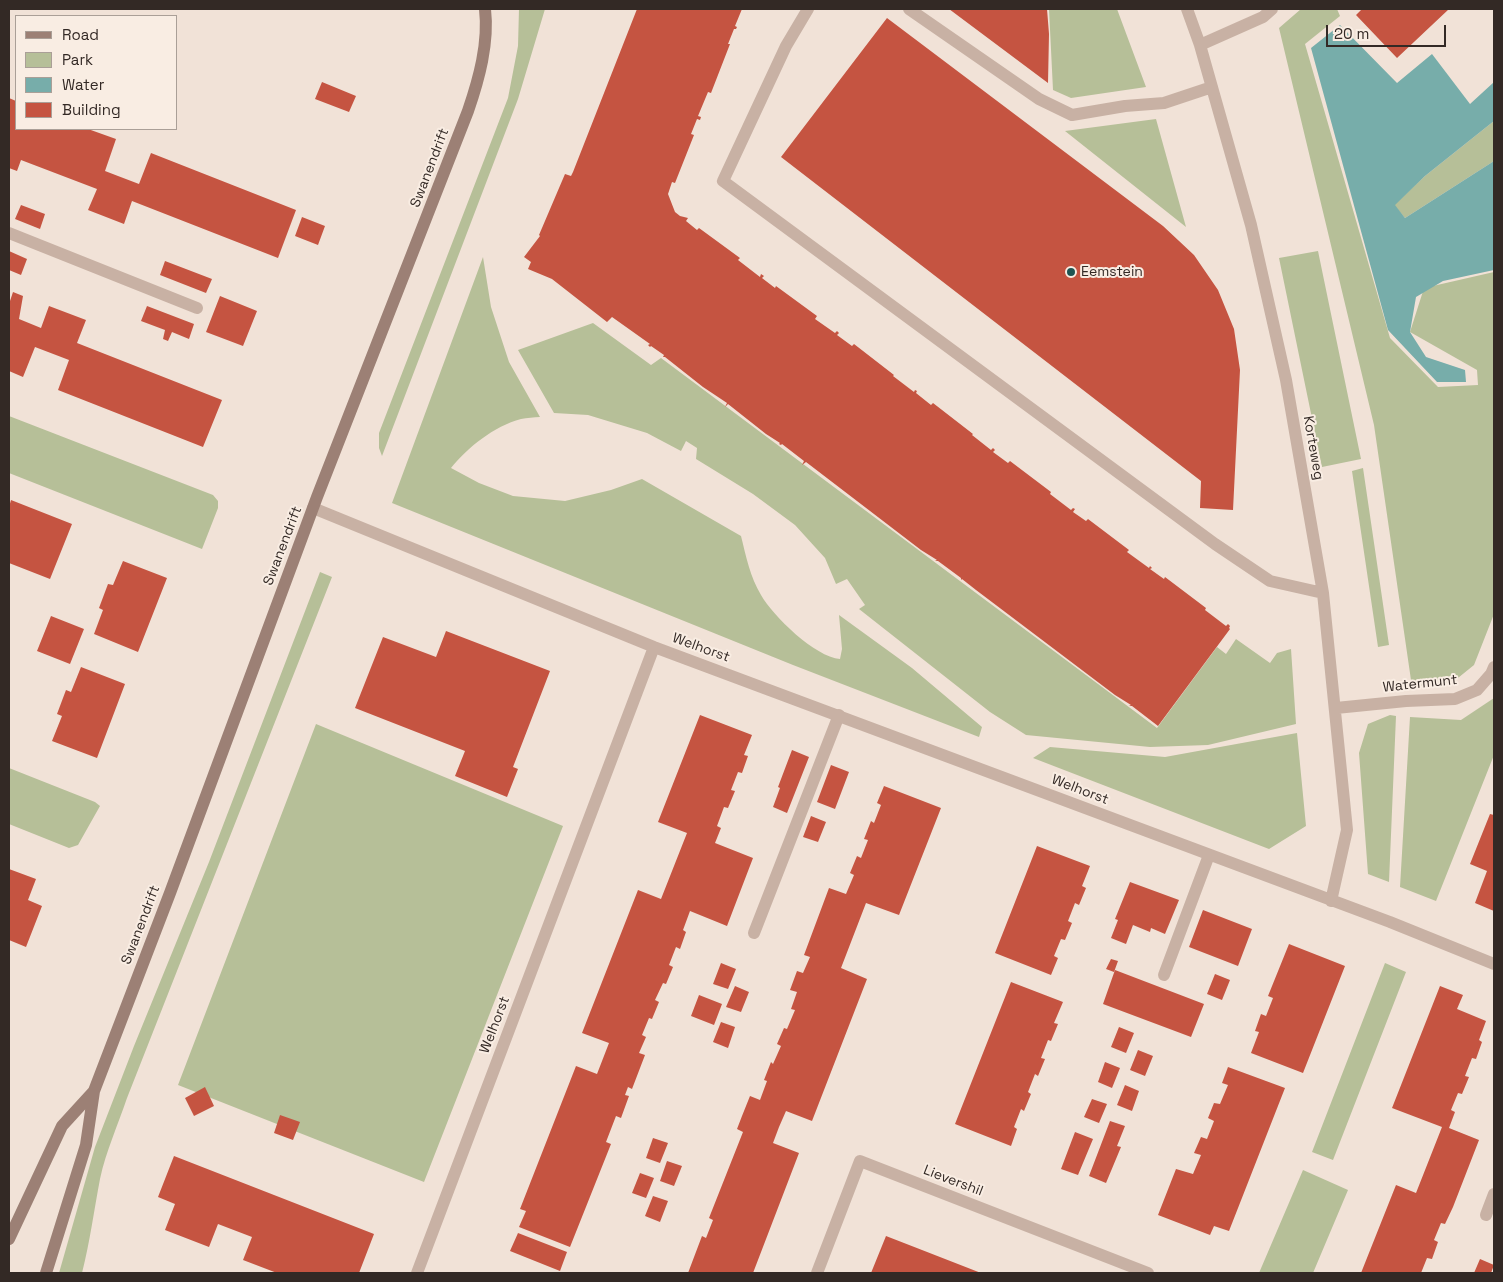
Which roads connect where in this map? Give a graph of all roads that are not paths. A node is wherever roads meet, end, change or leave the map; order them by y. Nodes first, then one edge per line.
1 (485, 9) edge
2 (808, 9) edge
3 (910, 9) edge
4 (1186, 9) edge
5 (1272, 9) edge
6 (1200, 45) junction
7 (1212, 87) junction
8 (9, 233) edge
9 (197, 308) dead end
10 (314, 508) junction
11 (1323, 593) junction
12 (654, 647) junction
13 (1494, 667) edge
14 (1336, 708) junction
15 (839, 715) junction
16 (1209, 855) junction
17 (1331, 901) junction
18 (754, 933) dead end
19 (1494, 964) edge
20 (1164, 974) dead end
21 (94, 1091) junction
22 (1494, 1194) edge
23 (1486, 1215) dead end
24 (9, 1239) edge
25 (46, 1273) edge
26 (417, 1273) edge
27 (817, 1273) edge
28 (1148, 1273) edge

1 - 10 main road, Swanendrift
2 - 11 street
3 - 7 street
4 - 6 street, Korteweg
5 - 6 street
6 - 7 street, Korteweg
7 - 11 street, Korteweg
8 - 9 street
10 - 12 street, Welhorst
10 - 21 main road, Swanendrift
11 - 14 street, Korteweg
12 - 15 street, Welhorst
12 - 26 street, Welhorst
13 - 14 street, Watermunt
14 - 17 street, Korteweg
15 - 16 street, Welhorst
15 - 18 street
16 - 17 street, Welhorst
16 - 20 street
17 - 19 street, Welhorst
21 - 24 main road, Swanendrift
21 - 25 main road, Swanendrift
22 - 23 street
27 - 28 street, Lievershil

